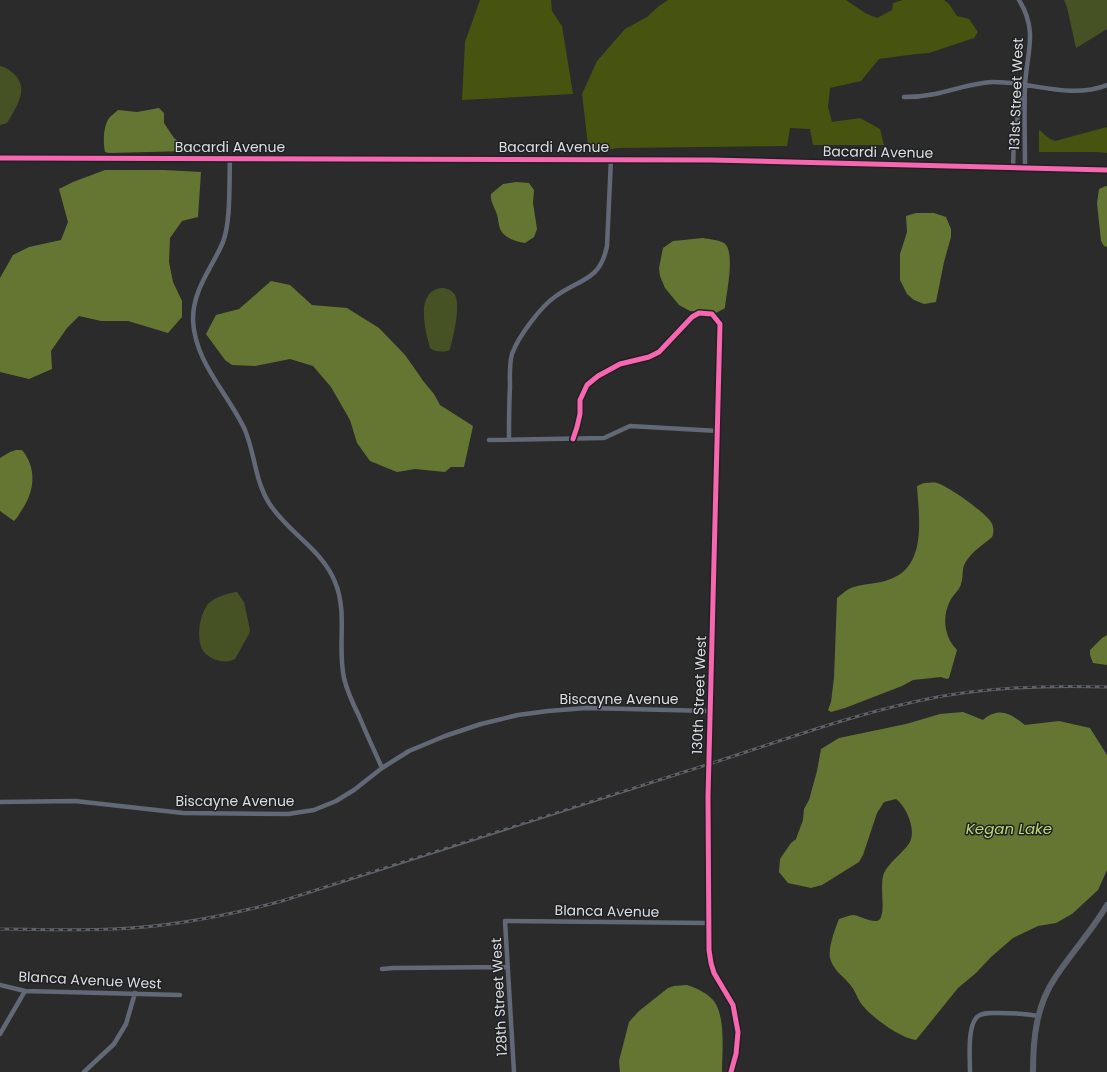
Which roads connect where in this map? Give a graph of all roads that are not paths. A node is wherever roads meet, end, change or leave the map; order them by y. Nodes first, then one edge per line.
1 (1019, 0) edge
2 (1025, 85) junction
3 (1107, 85) edge
4 (904, 97) dead end
5 (0, 158) edge
6 (230, 159) junction
7 (611, 159) junction
8 (1013, 167) junction
9 (1025, 168) junction
10 (1107, 170) edge
11 (718, 431) junction
12 (509, 439) junction
13 (573, 439) junction
14 (489, 440) dead end
15 (710, 711) junction
16 (382, 768) junction
17 (0, 802) edge
18 (1107, 905) edge
19 (505, 921) joint
20 (708, 923) junction
21 (508, 967) junction
22 (382, 970) dead end
23 (0, 985) edge
24 (25, 991) junction
25 (134, 993) junction
26 (180, 995) dead end
27 (1038, 1016) junction
28 (0, 1034) edge
29 (84, 1072) edge
30 (514, 1072) edge
31 (731, 1072) edge
32 (970, 1072) edge
33 (1033, 1072) edge

1 - 2 street, 131st Street West
2 - 3 street
2 - 4 street
2 - 8 street
2 - 9 street, 131st Street West
5 - 6 street, Bacardi Avenue
6 - 7 street, Bacardi Avenue
6 - 16 street
7 - 8 street, Bacardi Avenue
7 - 12 street
8 - 9 street, Bacardi Avenue
9 - 10 street, Bacardi Avenue
11 - 13 street
11 - 13 street, 130th Street West
11 - 15 street, 130th Street West
12 - 13 street
12 - 14 street
15 - 16 street, Biscayne Avenue
15 - 20 street, 130th Street West
16 - 17 street, Biscayne Avenue
18 - 27 street
19 - 20 street, Blanca Avenue
19 - 21 street, 128th Street West
20 - 31 street, 130th Street West
21 - 22 street
21 - 30 street, 128th Street West
23 - 24 street, Blanca Avenue West
24 - 25 street, Blanca Avenue West
24 - 28 street
25 - 26 street, Blanca Avenue West
25 - 29 street
27 - 32 street
27 - 33 street

